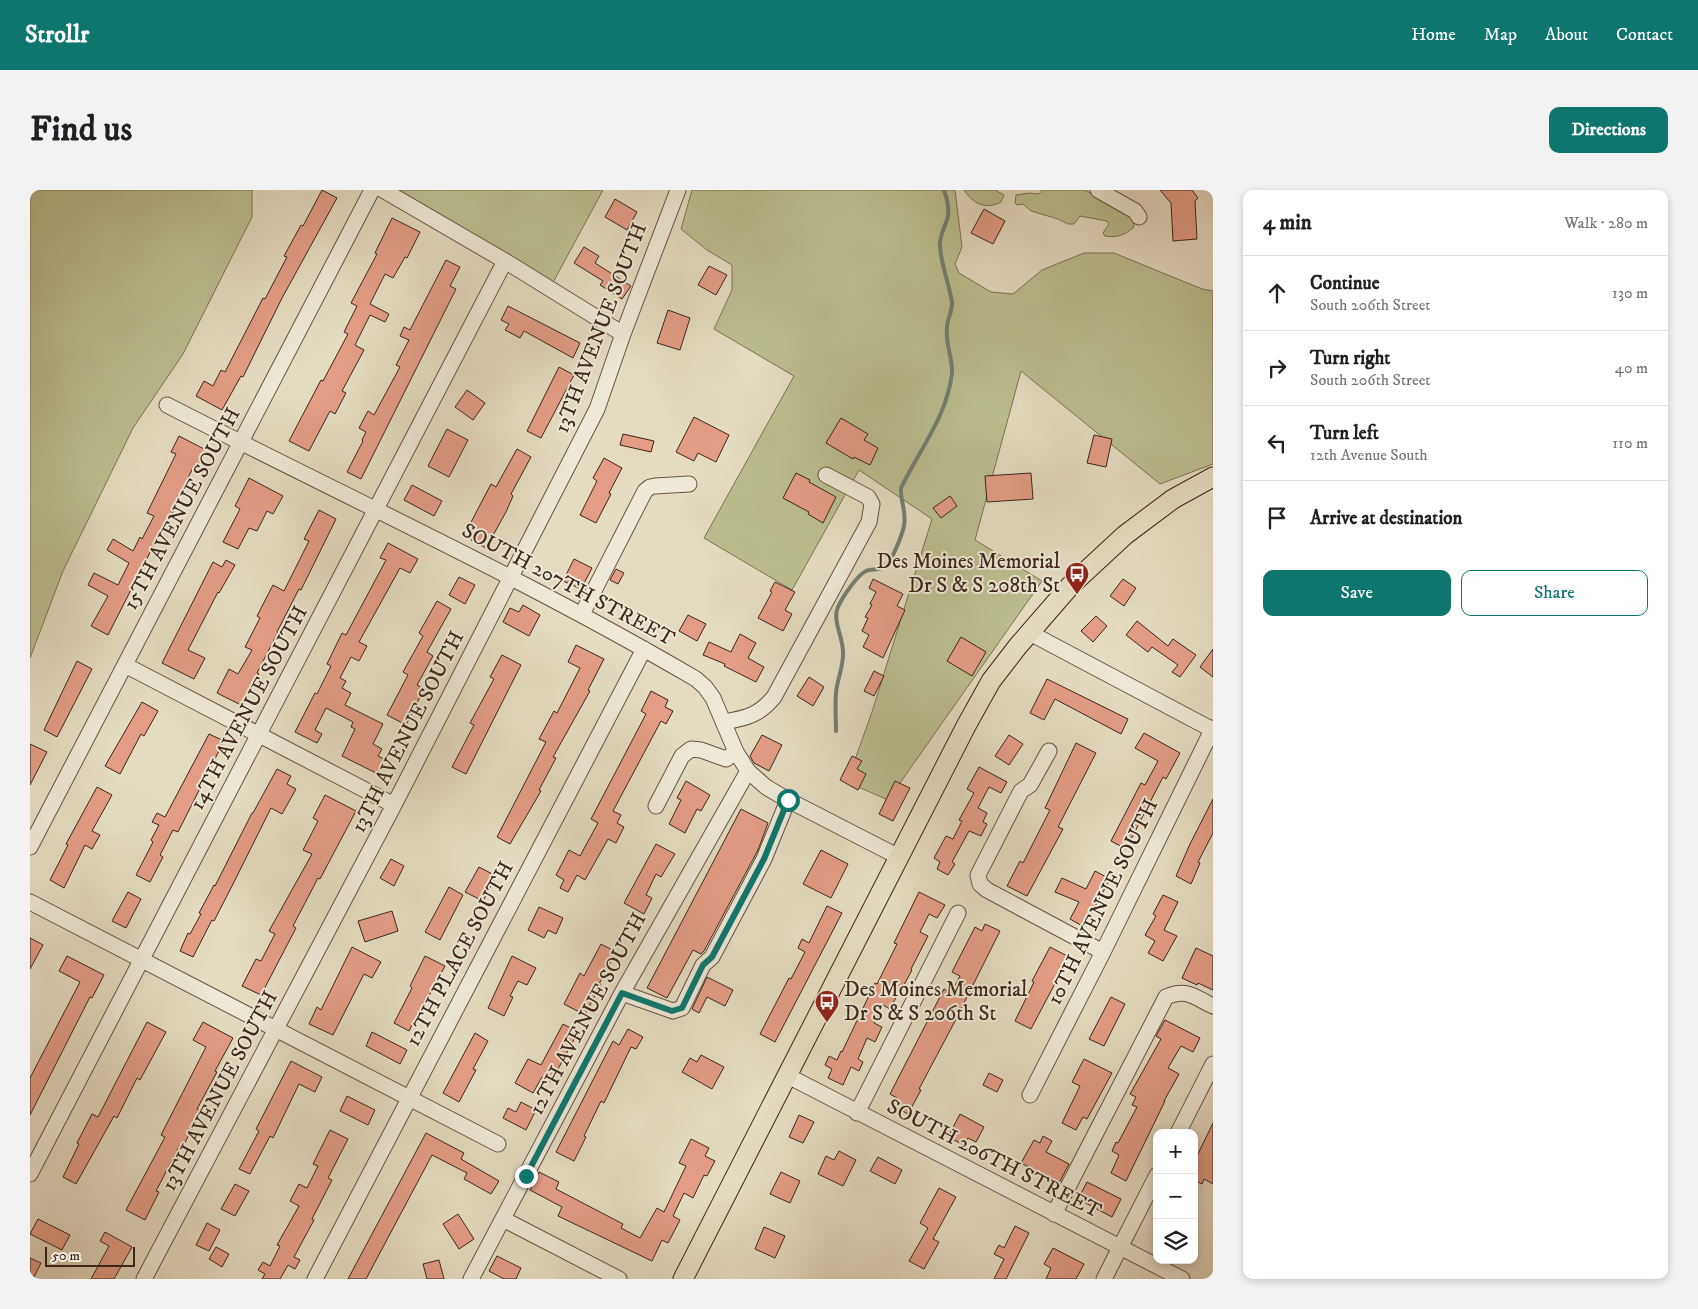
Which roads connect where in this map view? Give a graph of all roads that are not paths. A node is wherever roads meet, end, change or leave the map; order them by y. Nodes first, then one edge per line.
1 (372, 190) edge
2 (383, 190) edge
3 (678, 190) edge
4 (1098, 190) edge
5 (1139, 217) dead end
6 (505, 261) junction
7 (623, 334) junction
8 (167, 405) dead end
9 (241, 443) junction
10 (826, 474) dead end
11 (1213, 476) edge
12 (689, 484) dead end
13 (376, 510) junction
14 (511, 577) junction
15 (582, 614) junction
16 (1030, 633) junction
17 (644, 648) junction
18 (125, 665) junction
19 (724, 722) junction
20 (1213, 729) edge
21 (258, 734) junction
22 (1049, 751) dead end
23 (736, 752) junction
24 (748, 771) junction
25 (788, 800) junction
26 (394, 805) junction
27 (656, 806) dead end
28 (30, 847) edge
29 (898, 857) junction
30 (30, 902) edge
31 (958, 913) dead end
32 (1103, 952) junction
33 (142, 960) junction
34 (622, 993) junction
35 (1213, 1006) edge
36 (278, 1029) junction
37 (1213, 1064) edge
38 (788, 1076) junction
39 (1030, 1094) dead end
40 (408, 1099) junction
41 (857, 1113) junction
42 (1180, 1129) edge
43 (498, 1144) dead end
44 (30, 1174) edge
45 (1153, 1183) edge
46 (1054, 1214) junction
47 (503, 1219) junction
48 (1120, 1248) junction
49 (144, 1279) edge
50 (315, 1279) edge
51 (471, 1279) edge
52 (620, 1279) edge
53 (683, 1279) edge
54 (1104, 1279) edge
55 (1182, 1279) edge

1 - 9 street, 15TH AVENUE SOUTH
2 - 6 street
3 - 7 street, 13TH AVENUE SOUTH
4 - 5 street
6 - 7 street
6 - 13 street, 14TH AVENUE SOUTH
7 - 14 street, 13TH AVENUE SOUTH
8 - 9 street, SOUTH 207TH STREET
9 - 13 street, SOUTH 207TH STREET
9 - 18 street, 15TH AVENUE SOUTH
10 - 19 street
11 - 16 main road
12 - 15 street
13 - 14 street, SOUTH 207TH STREET
13 - 21 street, 14TH AVENUE SOUTH
14 - 15 street, SOUTH 207TH STREET
14 - 26 street, 13TH AVENUE SOUTH
15 - 17 street, SOUTH 207TH STREET
16 - 20 street
16 - 29 main road
17 - 19 street, SOUTH 207TH STREET
17 - 40 street, 12TH PLACE SOUTH
18 - 21 street
18 - 28 street, 15TH AVENUE SOUTH
19 - 23 street, SOUTH 207TH STREET
20 - 32 street, 10TH AVENUE SOUTH
21 - 26 street
21 - 33 street, 14TH AVENUE SOUTH
22 - 32 street
23 - 24 street, SOUTH 207TH STREET
23 - 27 street
24 - 25 street, SOUTH 207TH STREET
24 - 34 street, 12TH AVENUE SOUTH
25 - 29 street, SOUTH 207TH STREET
25 - 34 street
26 - 36 street, 13TH AVENUE SOUTH
29 - 38 main road
30 - 33 street
31 - 41 street
32 - 39 street, 10TH AVENUE SOUTH
33 - 36 street
33 - 44 street, 14TH AVENUE SOUTH
34 - 47 street, 12TH AVENUE SOUTH
35 - 46 street
36 - 40 street
36 - 49 street, 13TH AVENUE SOUTH
37 - 42 street
38 - 41 street, SOUTH 206TH STREET
38 - 53 main road
40 - 43 street
40 - 50 street, 12TH PLACE SOUTH
41 - 46 street, SOUTH 206TH STREET
45 - 48 street
46 - 48 street, SOUTH 206TH STREET
47 - 51 street, 12TH AVENUE SOUTH
47 - 52 street
48 - 54 street
48 - 55 street, SOUTH 206TH STREET

